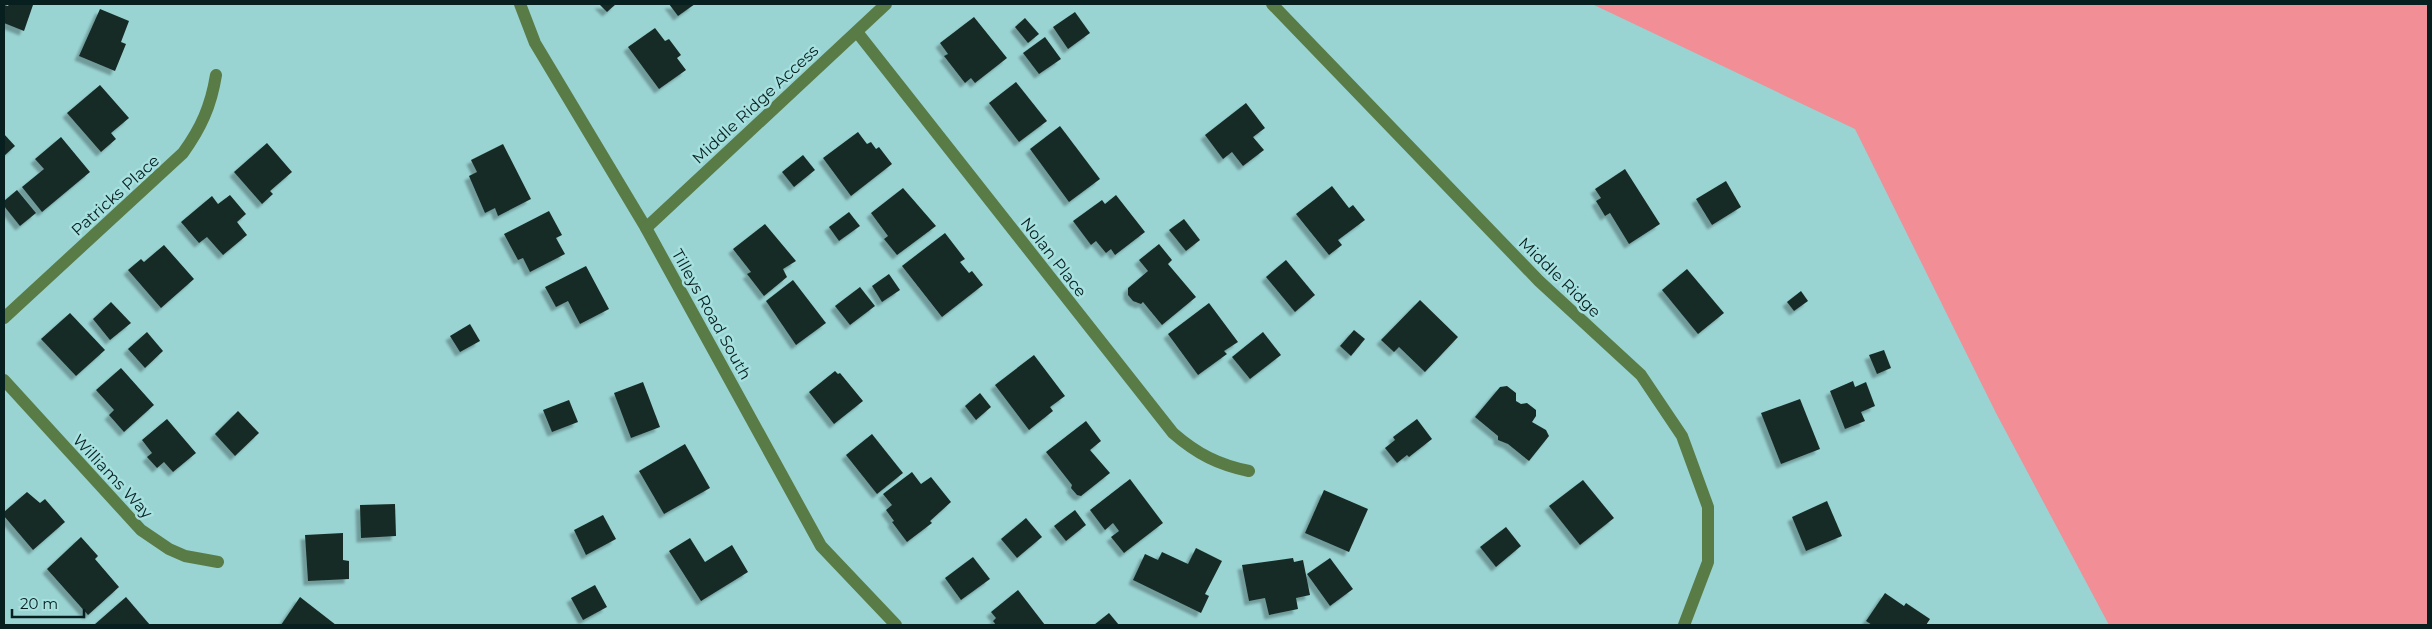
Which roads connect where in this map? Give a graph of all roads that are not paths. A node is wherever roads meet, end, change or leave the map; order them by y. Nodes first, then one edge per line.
1 (520, 4) edge
2 (886, 4) edge
3 (1272, 4) edge
4 (856, 32) junction
5 (216, 75) dead end
6 (646, 228) junction
7 (4, 318) edge
8 (4, 380) edge
9 (1250, 471) dead end
10 (218, 562) dead end
11 (896, 625) edge
12 (1684, 625) edge

1 - 6 street, Tilleys Road South
2 - 4 street, Middle Ridge Access
3 - 12 street, Middle Ridge
4 - 6 street, Middle Ridge Access
4 - 9 street, Nolan Place
5 - 7 street, Patricks Place
6 - 11 street, Tilleys Road South
8 - 10 street, Williams Way

